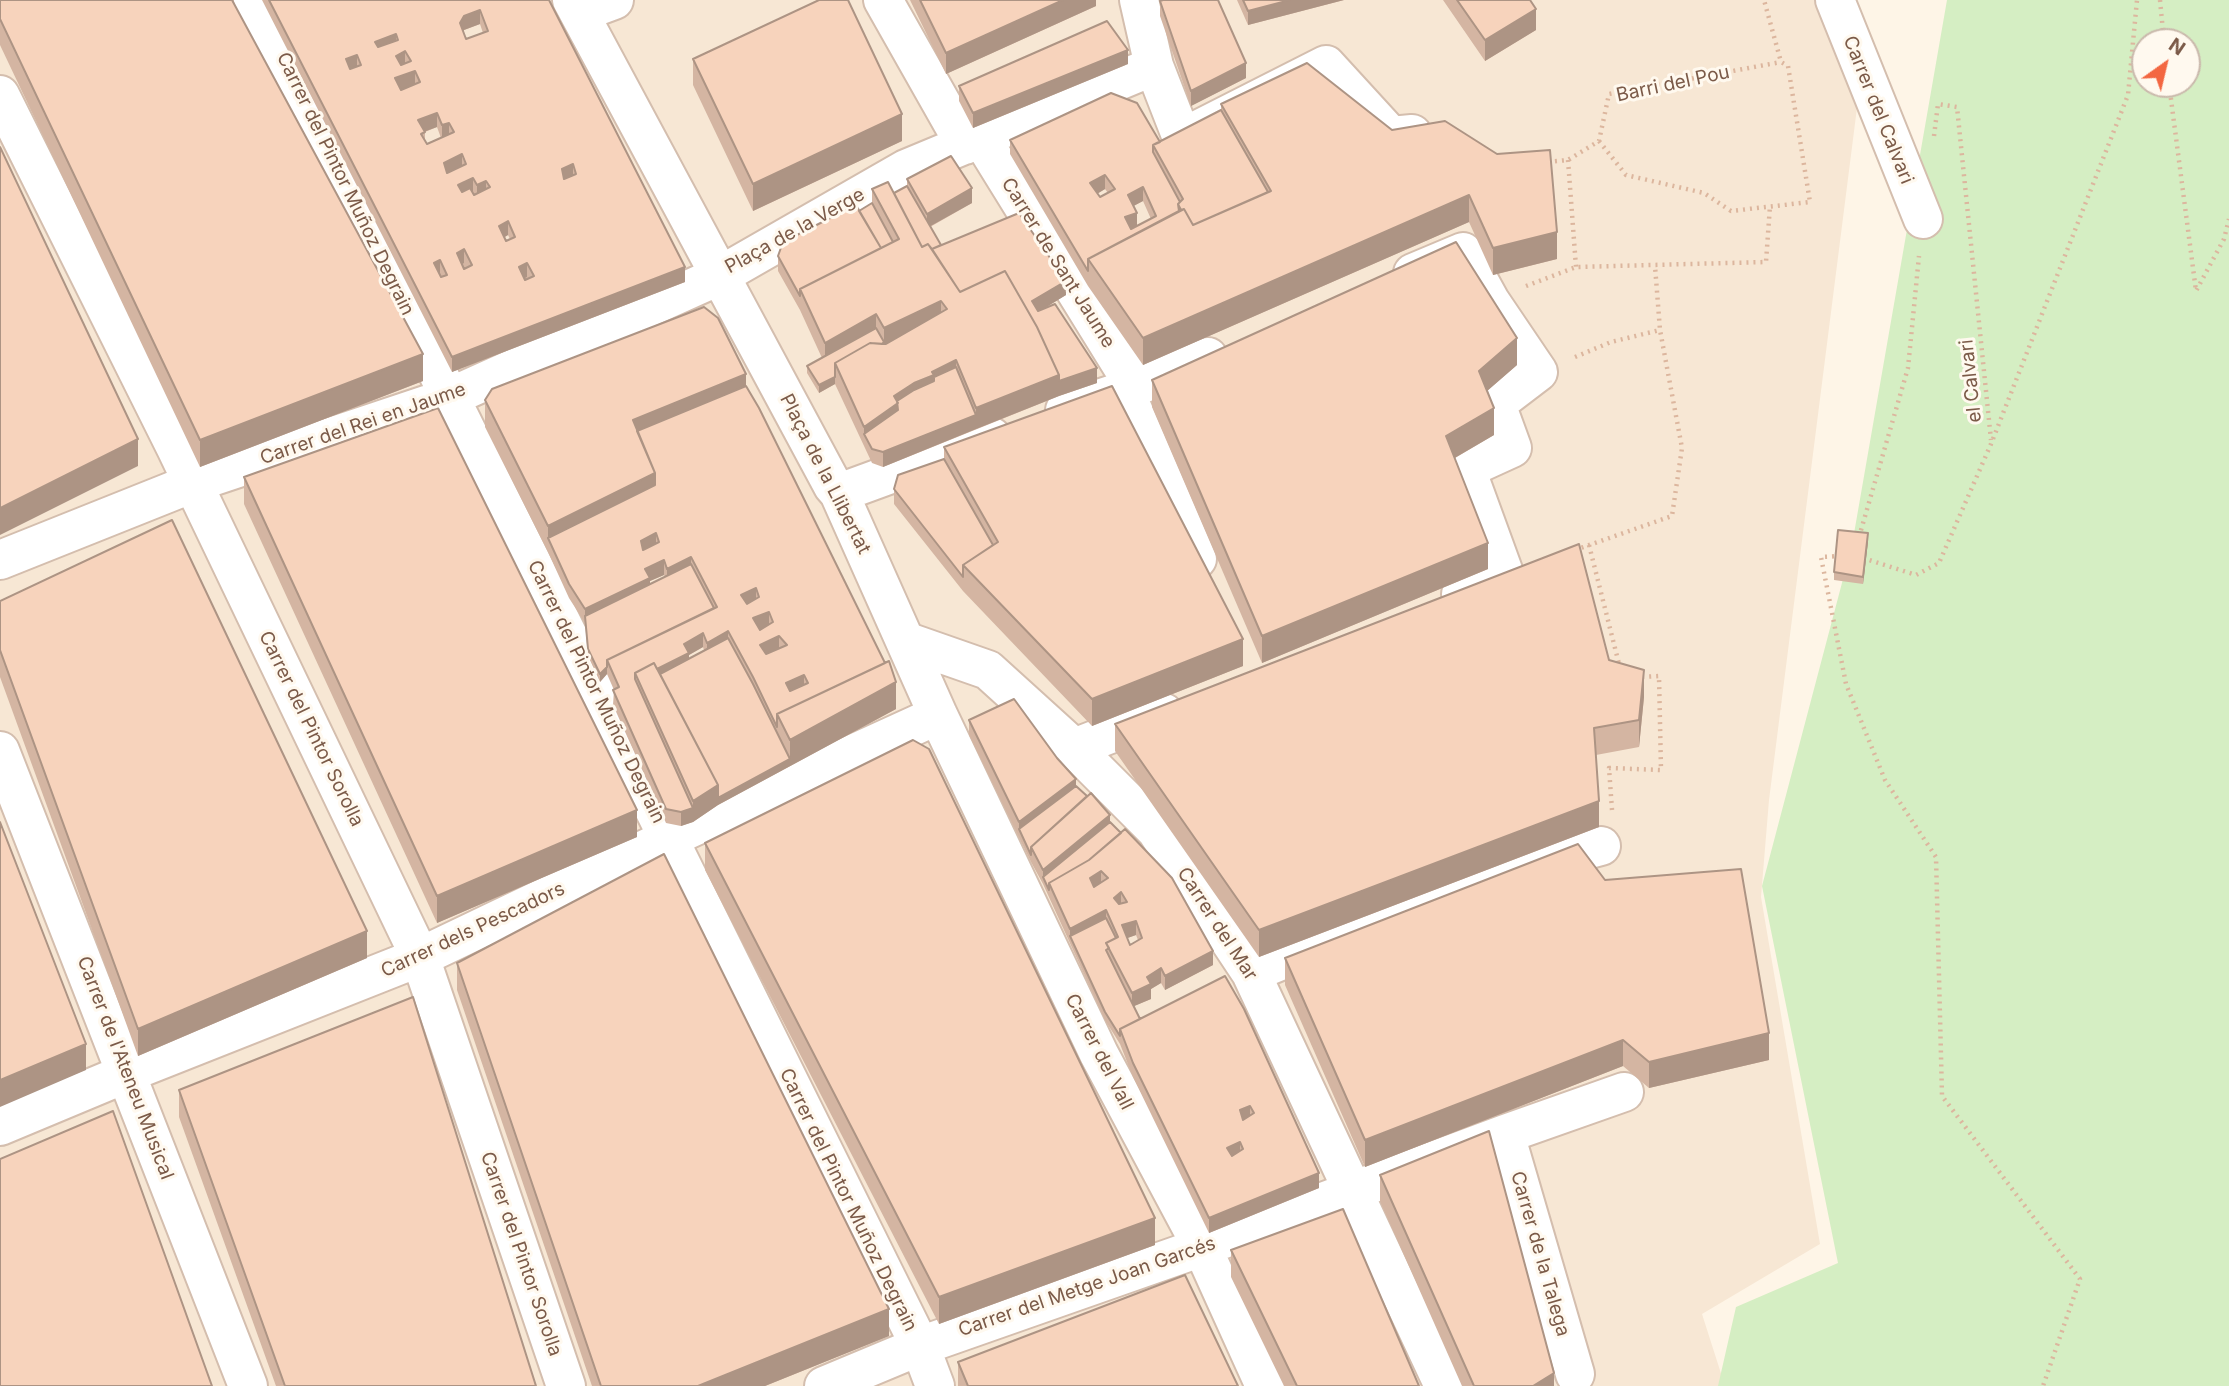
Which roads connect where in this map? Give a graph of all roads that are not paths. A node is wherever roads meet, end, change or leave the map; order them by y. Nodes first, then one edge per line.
1 (253, 0) edge
2 (614, 0) edge
3 (883, 0) edge
4 (1835, 0) edge
5 (1142, 1) edge
6 (575, 6) edge
7 (1154, 66) junction
8 (0, 95) edge
9 (1450, 140) edge
10 (973, 142) junction
11 (1923, 219) road end
12 (721, 275) junction
13 (1387, 283) edge
14 (1236, 345) edge
15 (1130, 388) junction
16 (450, 397) junction
17 (193, 483) junction
18 (839, 493) junction
19 (0, 560) edge
20 (1210, 590) edge
21 (1433, 605) edge
22 (905, 642) junction
23 (1199, 700) edge
24 (938, 715) junction
25 (1074, 748) junction
26 (0, 751) edge
27 (669, 838) junction
28 (1601, 846) road end
29 (420, 957) junction
30 (1251, 973) junction
31 (127, 1073) junction
32 (1624, 1092) dead end
33 (0, 1126) edge
34 (1505, 1134) junction
35 (1352, 1191) junction
36 (1202, 1247) junction
37 (920, 1346) junction
38 (1575, 1374) dead end
39 (248, 1386) edge
40 (566, 1386) edge
41 (824, 1386) edge
42 (936, 1386) edge
43 (1265, 1386) edge
44 (1444, 1386) edge

1 - 16 street, Carrer del Pintor Muñoz Degrain
2 - 6 street
3 - 10 street, Carrer de Sant Jaume
4 - 11 street, Carrer del Calvari
5 - 7 street
6 - 12 street, Plaça de la Verge
7 - 9 street
7 - 10 street, Plaça de la Verge
8 - 17 street, Carrer del Pintor Sorolla
10 - 12 street, Plaça de la Verge
10 - 15 street, Carrer de Sant Jaume
12 - 16 street, Carrer del Rei en Jaume
12 - 18 street, Plaça de la Llibertat
13 - 21 street
14 - 15 street
15 - 18 street
15 - 20 street, Carrer de Sant Jaume
16 - 17 street, Carrer del Rei en Jaume
16 - 27 street, Carrer del Pintor Muñoz Degrain
17 - 19 street, Carrer del Rei en Jaume
17 - 29 street, Carrer del Pintor Sorolla
18 - 22 street, Plaça de la Llibertat
22 - 24 street, Plaça de la Llibertat
22 - 25 street, Carrer del Mar
23 - 25 street
24 - 27 street, Carrer dels Pescadors
24 - 36 street, Carrer del Vall
25 - 30 street, Carrer del Mar
26 - 31 street, Carrer de l'Ateneu Musical
27 - 29 street, Carrer dels Pescadors
27 - 37 street, Carrer del Pintor Muñoz Degrain
28 - 30 street
29 - 31 street, Carrer dels Pescadors
29 - 40 street, Carrer del Pintor Sorolla
30 - 35 street, Carrer del Mar
31 - 33 street, Carrer dels Pescadors
31 - 39 street, Carrer de l'Ateneu Musical
32 - 34 street, Carrer del Metge Joan Garcés
34 - 35 street, Carrer del Metge Joan Garcés
34 - 38 street, Carrer de la Talega
35 - 36 street, Carrer del Metge Joan Garcés
35 - 44 street, Carrer del Mar
36 - 37 street, Carrer del Metge Joan Garcés
36 - 43 street, Carrer del Vall
37 - 41 street, Carrer del Metge Joan Garcés
37 - 42 street, Carrer del Pintor Muñoz Degrain

